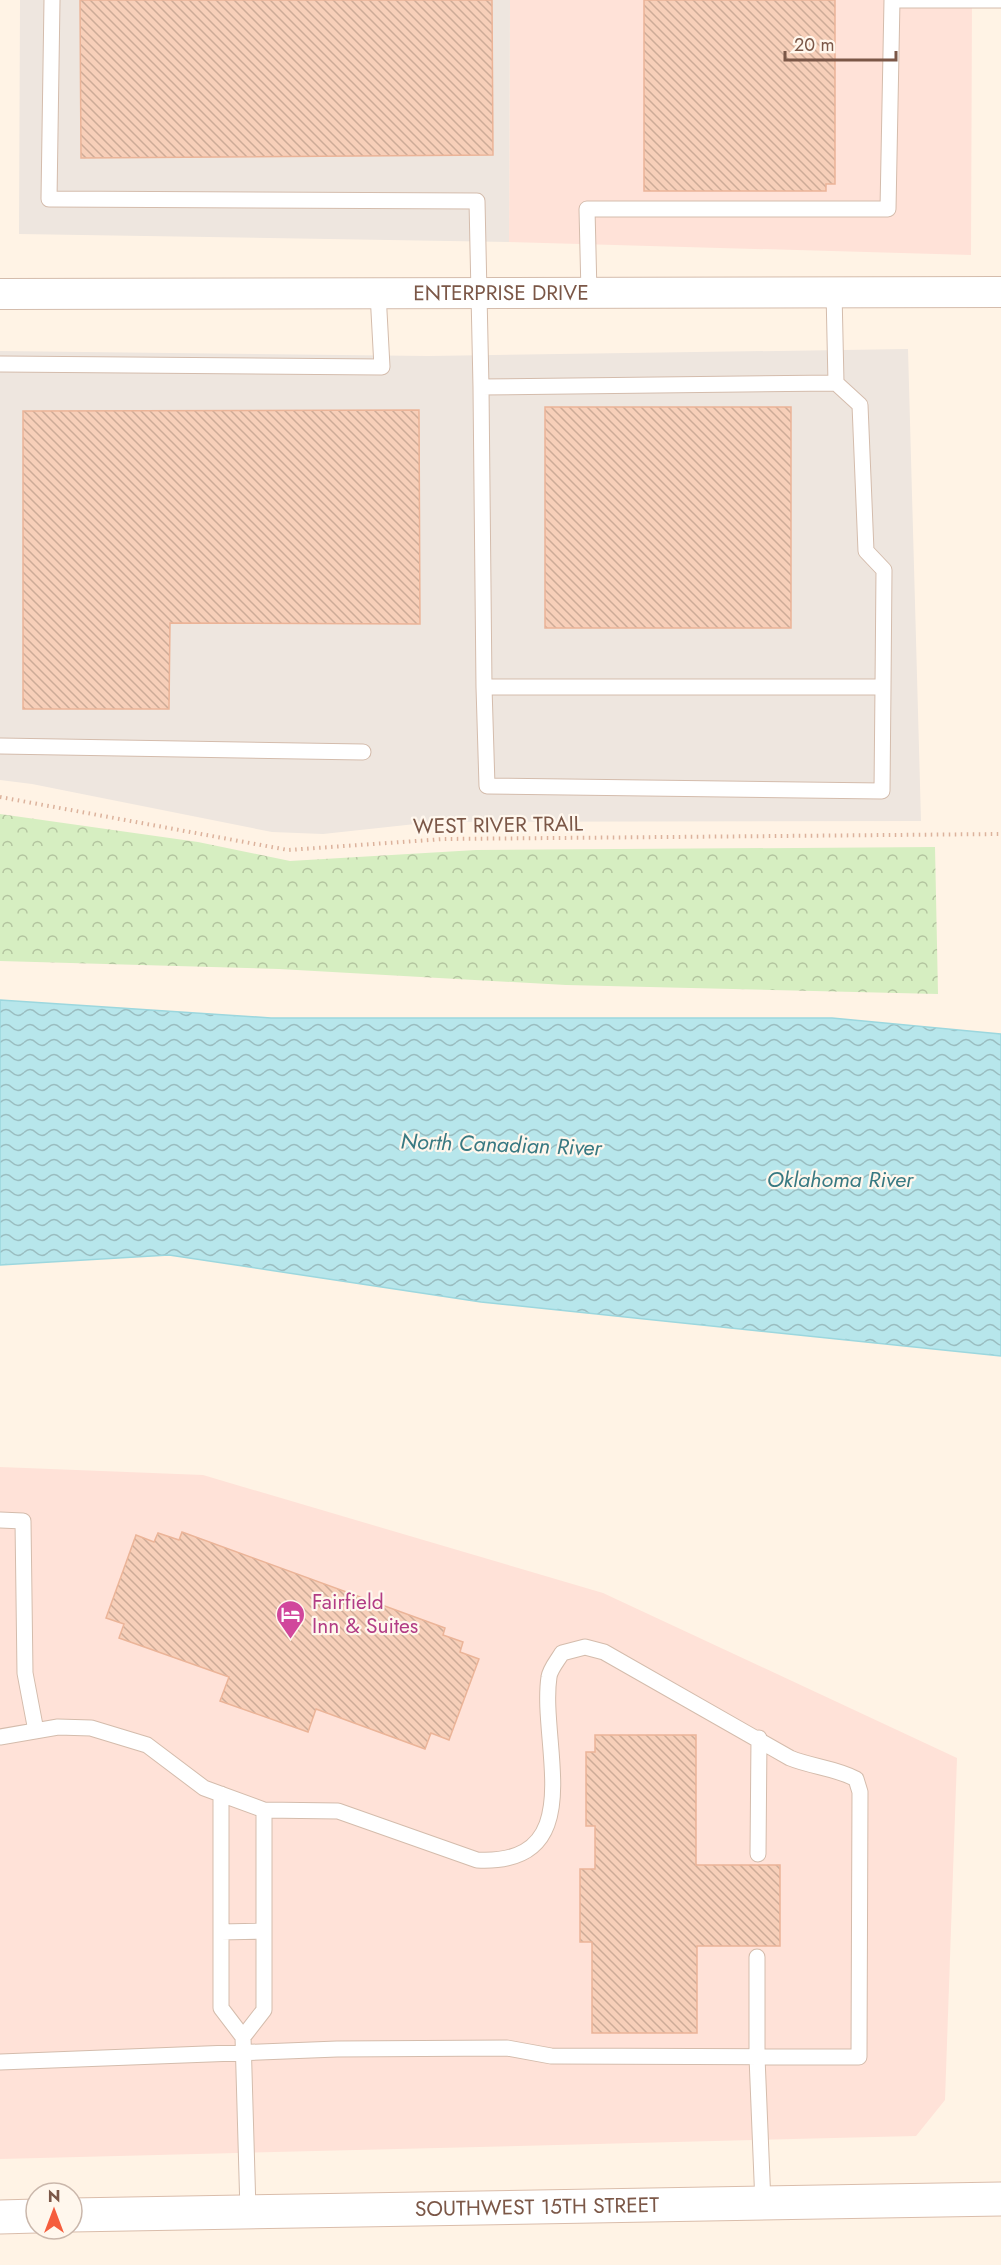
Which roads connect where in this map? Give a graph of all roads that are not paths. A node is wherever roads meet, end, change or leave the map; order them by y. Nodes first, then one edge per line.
1 (52, 0) edge
2 (892, 0) edge
3 (1001, 0) edge
4 (834, 292) junction
5 (1001, 292) edge
6 (378, 293) junction
7 (479, 293) junction
8 (589, 293) junction
9 (0, 294) edge
10 (0, 364) edge
11 (836, 383) junction
12 (481, 387) junction
13 (484, 687) junction
14 (883, 687) junction
15 (0, 746) edge
16 (363, 752) dead end
17 (0, 1520) edge
18 (36, 1731) junction
19 (0, 1737) edge
20 (759, 1738) junction
21 (221, 1794) junction
22 (264, 1810) junction
23 (758, 1854) dead end
24 (263, 1931) junction
25 (221, 1932) junction
26 (758, 1957) dead end
27 (243, 2044) junction
28 (758, 2057) junction
29 (0, 2061) edge
30 (1001, 2199) edge
31 (764, 2204) junction
32 (248, 2211) junction
33 (84, 2215) edge
34 (24, 2216) edge
35 (0, 2217) edge

1 - 7 lane
2 - 3 lane
2 - 8 lane
4 - 5 street, ENTERPRISE DRIVE
4 - 8 street, ENTERPRISE DRIVE
4 - 11 lane
6 - 7 street, ENTERPRISE DRIVE
6 - 9 street, ENTERPRISE DRIVE
6 - 10 lane
7 - 8 street, ENTERPRISE DRIVE
7 - 12 lane
11 - 12 lane
11 - 14 lane
12 - 13 lane
13 - 14 lane
13 - 14 lane
15 - 16 lane
17 - 18 lane
18 - 19 lane
18 - 21 lane
20 - 22 lane
20 - 23 lane
20 - 28 lane
21 - 22 lane
21 - 25 lane
22 - 24 lane
24 - 25 lane
24 - 27 lane
25 - 27 lane
26 - 28 lane
27 - 28 lane
27 - 29 lane
27 - 32 lane
28 - 31 lane
30 - 31 main road, SOUTHWEST 15TH STREET
31 - 32 main road, SOUTHWEST 15TH STREET
32 - 33 main road, SOUTHWEST 15TH STREET
34 - 35 main road

